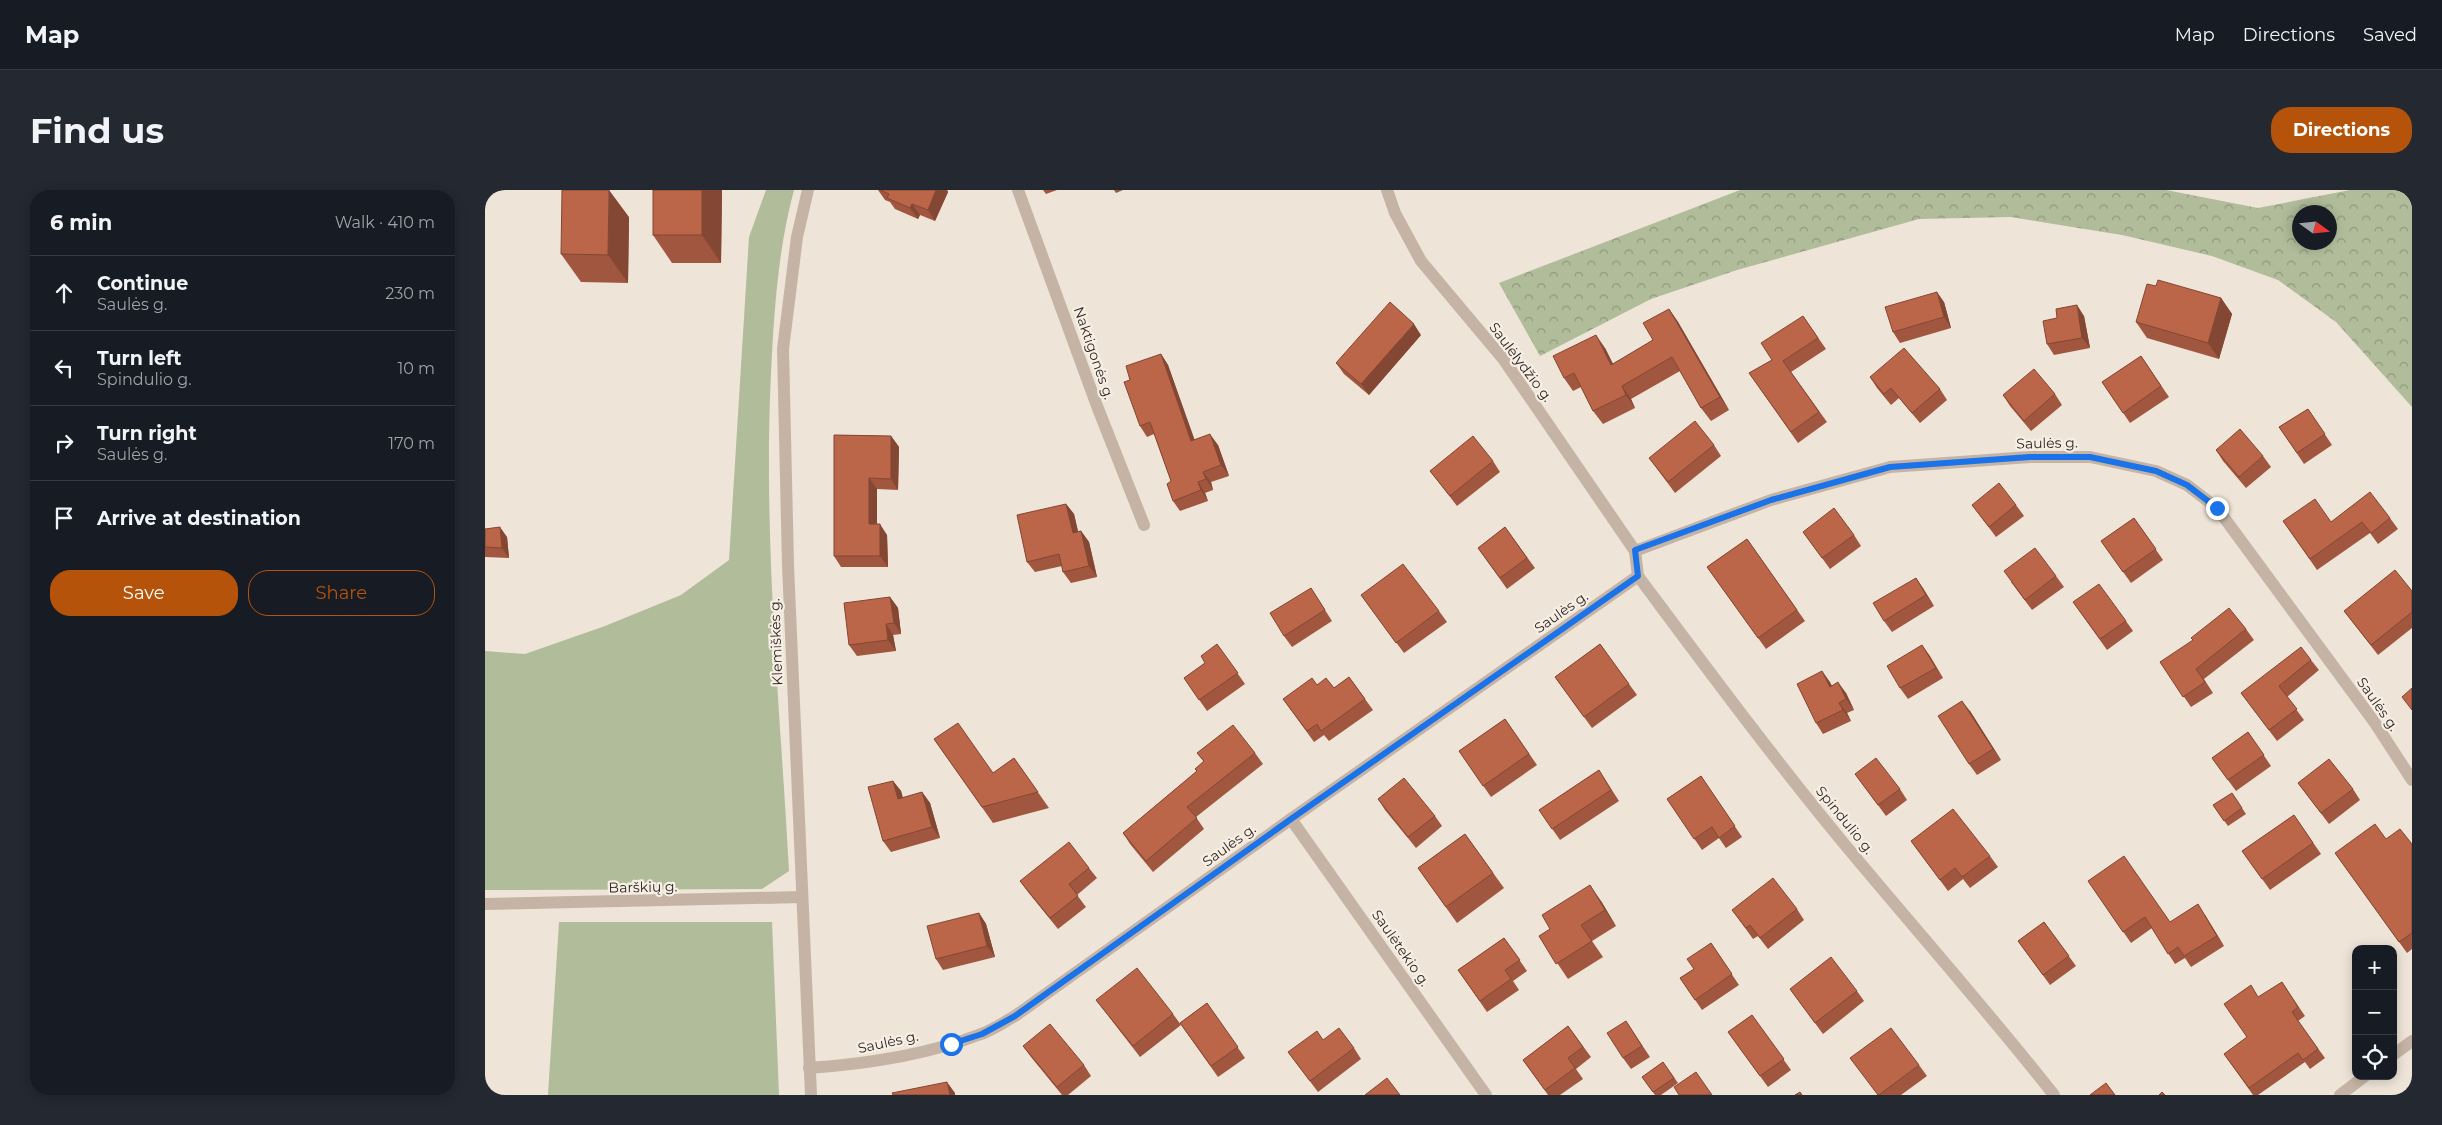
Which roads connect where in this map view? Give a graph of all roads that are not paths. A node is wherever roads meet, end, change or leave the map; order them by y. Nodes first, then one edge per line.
1 (808, 190) edge
2 (1018, 190) edge
3 (1387, 190) edge
4 (1144, 525) dead end
5 (1635, 550) junction
6 (1638, 576) junction
7 (2412, 780) edge
8 (1291, 819) junction
9 (802, 898) junction
10 (485, 904) edge
11 (2412, 1041) edge
12 (2397, 1052) edge
13 (809, 1068) junction
14 (2360, 1080) edge
15 (811, 1095) edge
16 (1486, 1095) edge
17 (2054, 1095) edge
18 (2340, 1095) edge

1 - 9 street, Klemiškės g.
2 - 4 street, Naktigonės g.
3 - 5 street, Saulėlydžio g.
5 - 6 street
5 - 7 street, Saulės g.
6 - 8 street, Saulės g.
6 - 17 street, Spindulio g.
8 - 13 street, Saulės g.
8 - 16 street, Saulėtekio g.
9 - 10 street, Barškių g.
9 - 13 street, Klemiškės g.
11 - 12 street
13 - 15 street, Klemiškės g.
14 - 18 street

